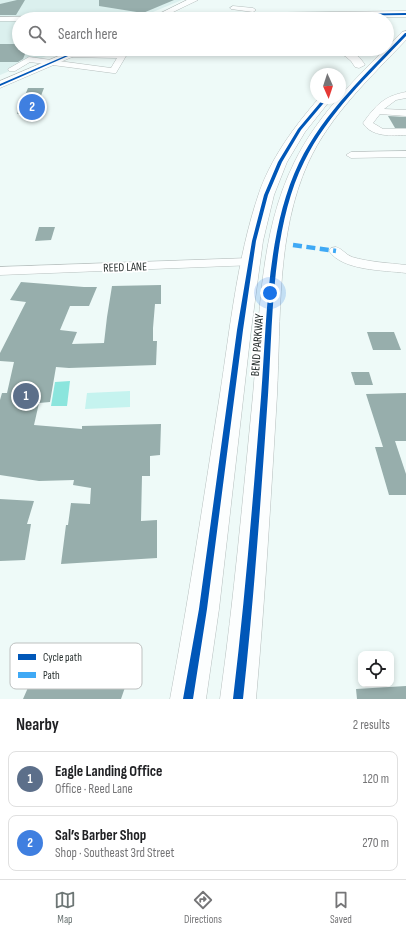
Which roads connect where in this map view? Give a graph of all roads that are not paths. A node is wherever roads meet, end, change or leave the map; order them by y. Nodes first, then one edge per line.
1 (194, 0) edge
2 (232, 5) dead end
3 (176, 8) junction
4 (253, 10) dead end
5 (168, 12) edge
6 (184, 12) edge
7 (394, 14) edge
8 (406, 14) edge
9 (0, 19) edge
10 (12, 19) edge
11 (404, 25) edge
12 (394, 37) edge
13 (66, 56) edge
14 (122, 56) edge
15 (352, 56) edge
16 (368, 56) dead end
17 (379, 56) edge
18 (52, 63) junction
19 (359, 65) junction
20 (32, 71) junction
21 (349, 74) dead end
22 (0, 85) edge
23 (406, 95) edge
24 (321, 104) edge
25 (377, 111) junction
26 (406, 113) edge
27 (406, 132) edge
28 (406, 154) edge
29 (351, 155) dead end
30 (336, 251) dead end
31 (250, 262) junction
32 (406, 269) edge
33 (0, 271) edge
34 (188, 699) edge
35 (238, 699) edge

1 - 3 main road
2 - 4 street
3 - 5 main road
3 - 6 main road
7 - 8 main road
9 - 10 street
11 - 12 highway, BEND PARKWAY
13 - 18 main road
14 - 18 street
15 - 19 highway
16 - 19 highway
17 - 35 highway, BEND PARKWAY
18 - 20 main road
18 - 20 street
19 - 21 highway
20 - 22 main road
23 - 25 street
24 - 31 highway, BEND PARKWAY
25 - 26 street
25 - 27 street
28 - 29 street
30 - 32 street
31 - 33 street, REED LANE
31 - 34 highway, BEND PARKWAY

